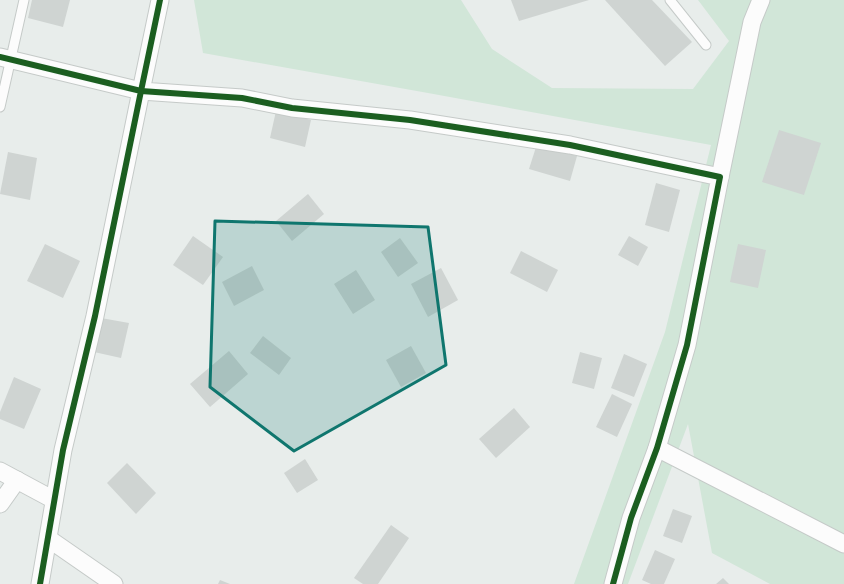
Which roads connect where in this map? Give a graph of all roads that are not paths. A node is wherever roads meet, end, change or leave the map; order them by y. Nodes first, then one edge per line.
1 (24, 0) edge
2 (160, 0) edge
3 (670, 0) edge
4 (761, 0) edge
5 (706, 45) dead end
6 (5, 59) edge
7 (141, 91) junction
8 (0, 107) edge
9 (720, 177) junction
10 (657, 448) junction
11 (0, 471) edge
12 (16, 480) junction
13 (54, 500) junction
14 (0, 504) edge
15 (49, 539) junction
16 (844, 544) edge
17 (40, 584) edge
18 (114, 584) edge
19 (613, 584) edge

1 - 6 lane
2 - 7 street
3 - 5 lane
4 - 9 street
6 - 7 street
6 - 8 lane
7 - 9 street
7 - 13 street
9 - 10 street
10 - 16 street
10 - 19 street
11 - 12 street
12 - 13 street
12 - 14 street
13 - 15 street
15 - 17 street
15 - 18 street

